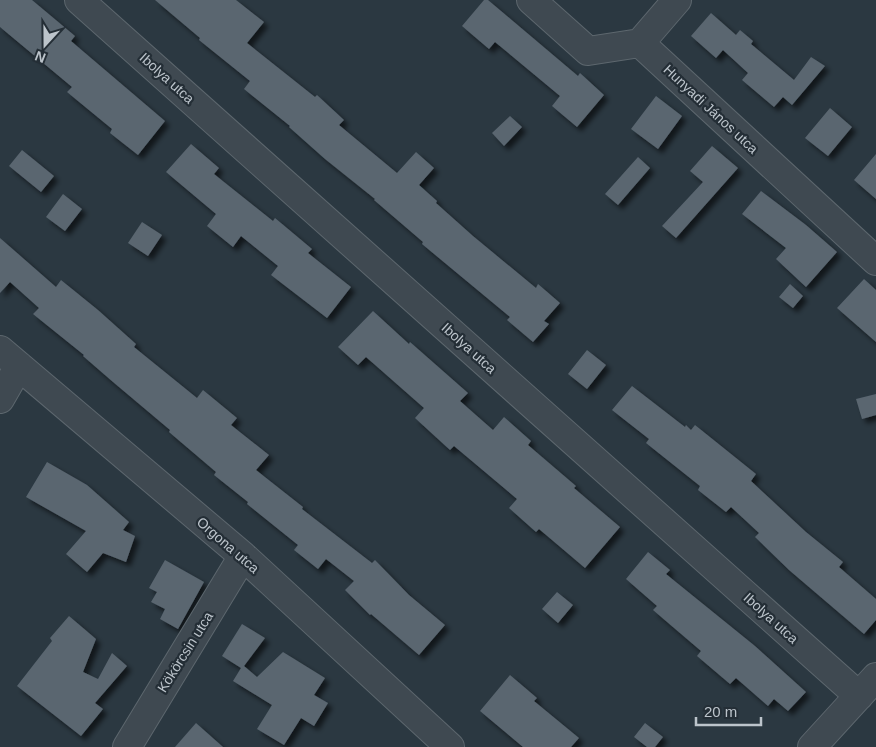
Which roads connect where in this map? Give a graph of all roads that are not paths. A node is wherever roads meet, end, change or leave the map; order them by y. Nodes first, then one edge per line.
1 (79, 0) edge
2 (531, 0) edge
3 (677, 0) edge
4 (640, 43) junction
5 (876, 261) edge
6 (9, 358) edge
7 (0, 399) edge
8 (243, 556) junction
9 (868, 687) edge
10 (126, 747) edge
11 (450, 747) edge
12 (812, 747) edge

1 - 9 street, Ibolya utca
2 - 4 street
3 - 4 street
4 - 5 street, Hunyadi János utca
6 - 7 street
6 - 8 street, Orgona utca
8 - 10 street, Kökörcsin utca
8 - 11 street, Orgona utca
9 - 12 street

